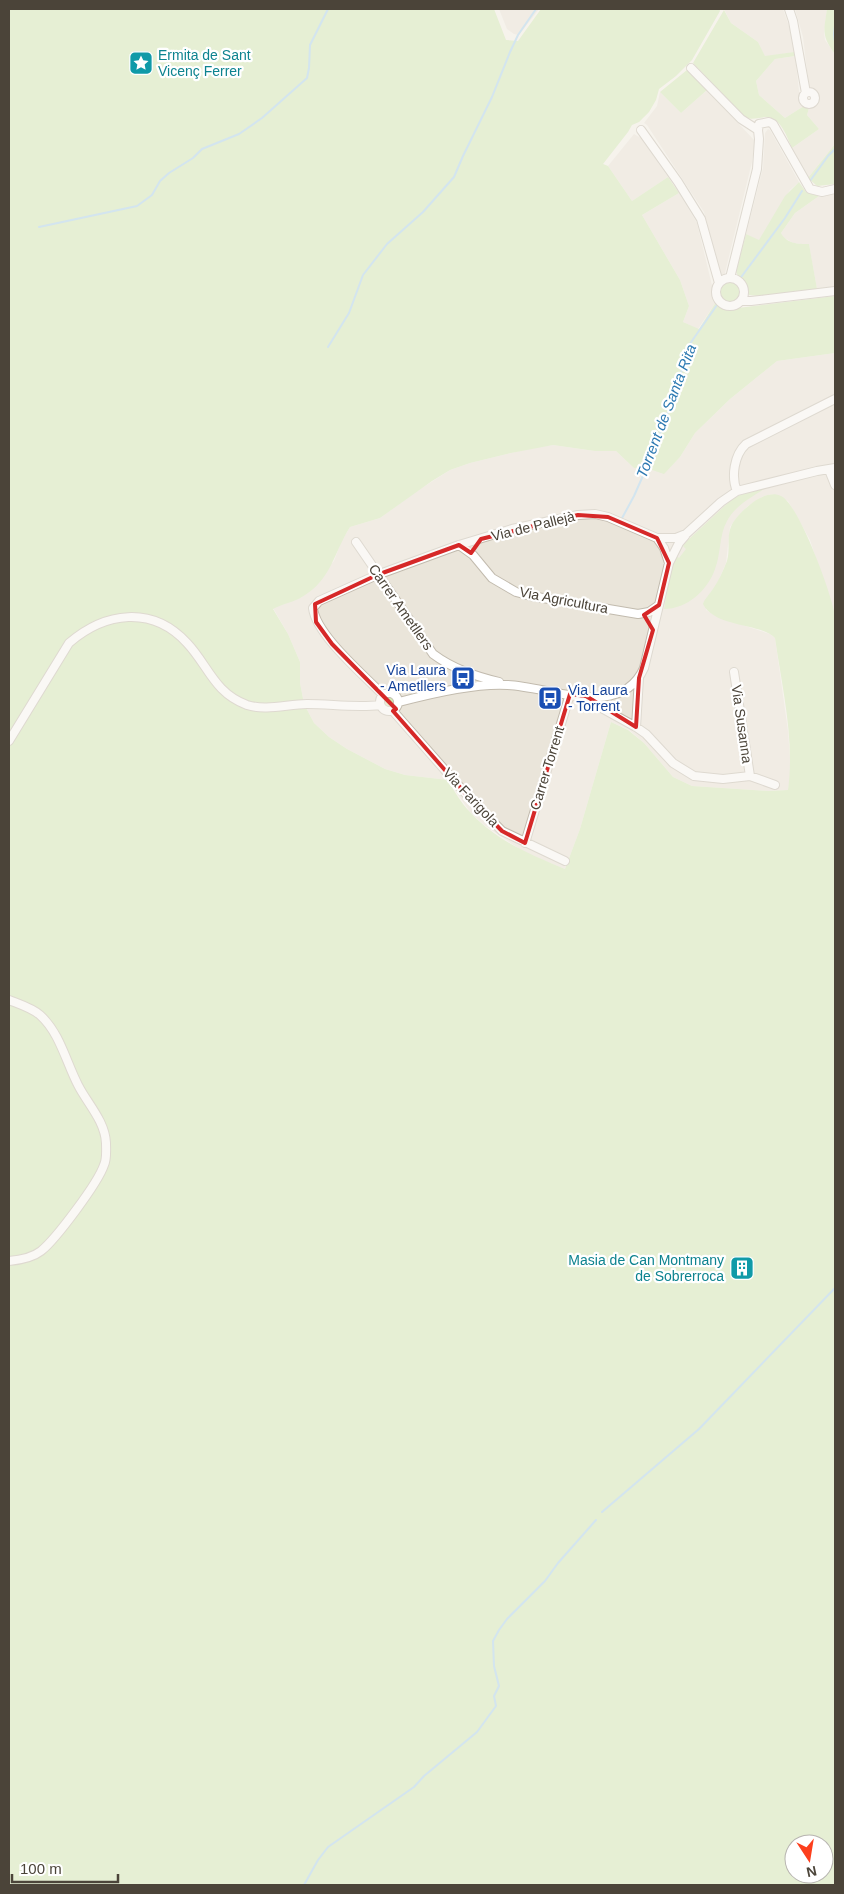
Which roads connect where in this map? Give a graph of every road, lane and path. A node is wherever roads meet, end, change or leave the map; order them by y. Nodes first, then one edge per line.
1 (789, 9) edge
2 (691, 68) dead end
3 (806, 93) dead end
4 (641, 130) dead end
5 (758, 130) junction
6 (835, 189) edge
7 (730, 278) junction
8 (719, 284) junction
9 (835, 291) edge
10 (741, 301) junction
11 (835, 399) edge
12 (832, 469) edge
13 (835, 485) edge
14 (737, 491) junction
15 (686, 534) junction
16 (657, 538) junction
17 (481, 539) junction
18 (356, 542) dead end
19 (459, 545) junction
20 (474, 555) junction
21 (669, 562) junction
22 (377, 575) junction
23 (659, 605) junction
24 (638, 614) junction
25 (653, 630) junction
26 (734, 672) dead end
27 (639, 678) junction
28 (508, 685) junction
29 (570, 694) junction
30 (383, 695) junction
31 (586, 696) junction
32 (399, 702) junction
33 (380, 705) junction
34 (393, 711) junction
35 (636, 727) junction
36 (9, 741) edge
37 (750, 776) junction
38 (775, 785) dead end
39 (525, 843) junction
40 (565, 861) dead end
41 (9, 1000) edge
42 (9, 1261) edge

1 - 3 street
2 - 5 street
4 - 8 street
5 - 6 street
5 - 7 street
7 - 8 street
7 - 10 street
8 - 10 street
9 - 10 street
11 - 14 street
12 - 13 street
12 - 14 street
14 - 15 street
15 - 16 street, Via de Pallejà
15 - 21 street
16 - 17 street, Via de Pallejà
16 - 21 street
17 - 19 street, Via de Pallejà
17 - 20 street
18 - 22 street, Carrer Ametllers
19 - 20 street, Via Agricultura
19 - 22 street, Via de Pallejà
20 - 24 street, Via Agricultura
21 - 23 street
22 - 28 street, Carrer Ametllers
22 - 30 street, Via de Pallejà
23 - 24 street
23 - 25 street
24 - 25 street
25 - 27 street
26 - 37 street, Via Susanna
27 - 31 street
27 - 35 street
28 - 29 street
28 - 32 street
29 - 31 street
29 - 39 street, Carrer Torrent
30 - 32 street
30 - 33 street
31 - 35 street
32 - 34 street
33 - 34 street
33 - 36 street
34 - 39 street, Via Farigola
35 - 37 street
37 - 38 street
39 - 40 street, Via Farigola
41 - 42 street

